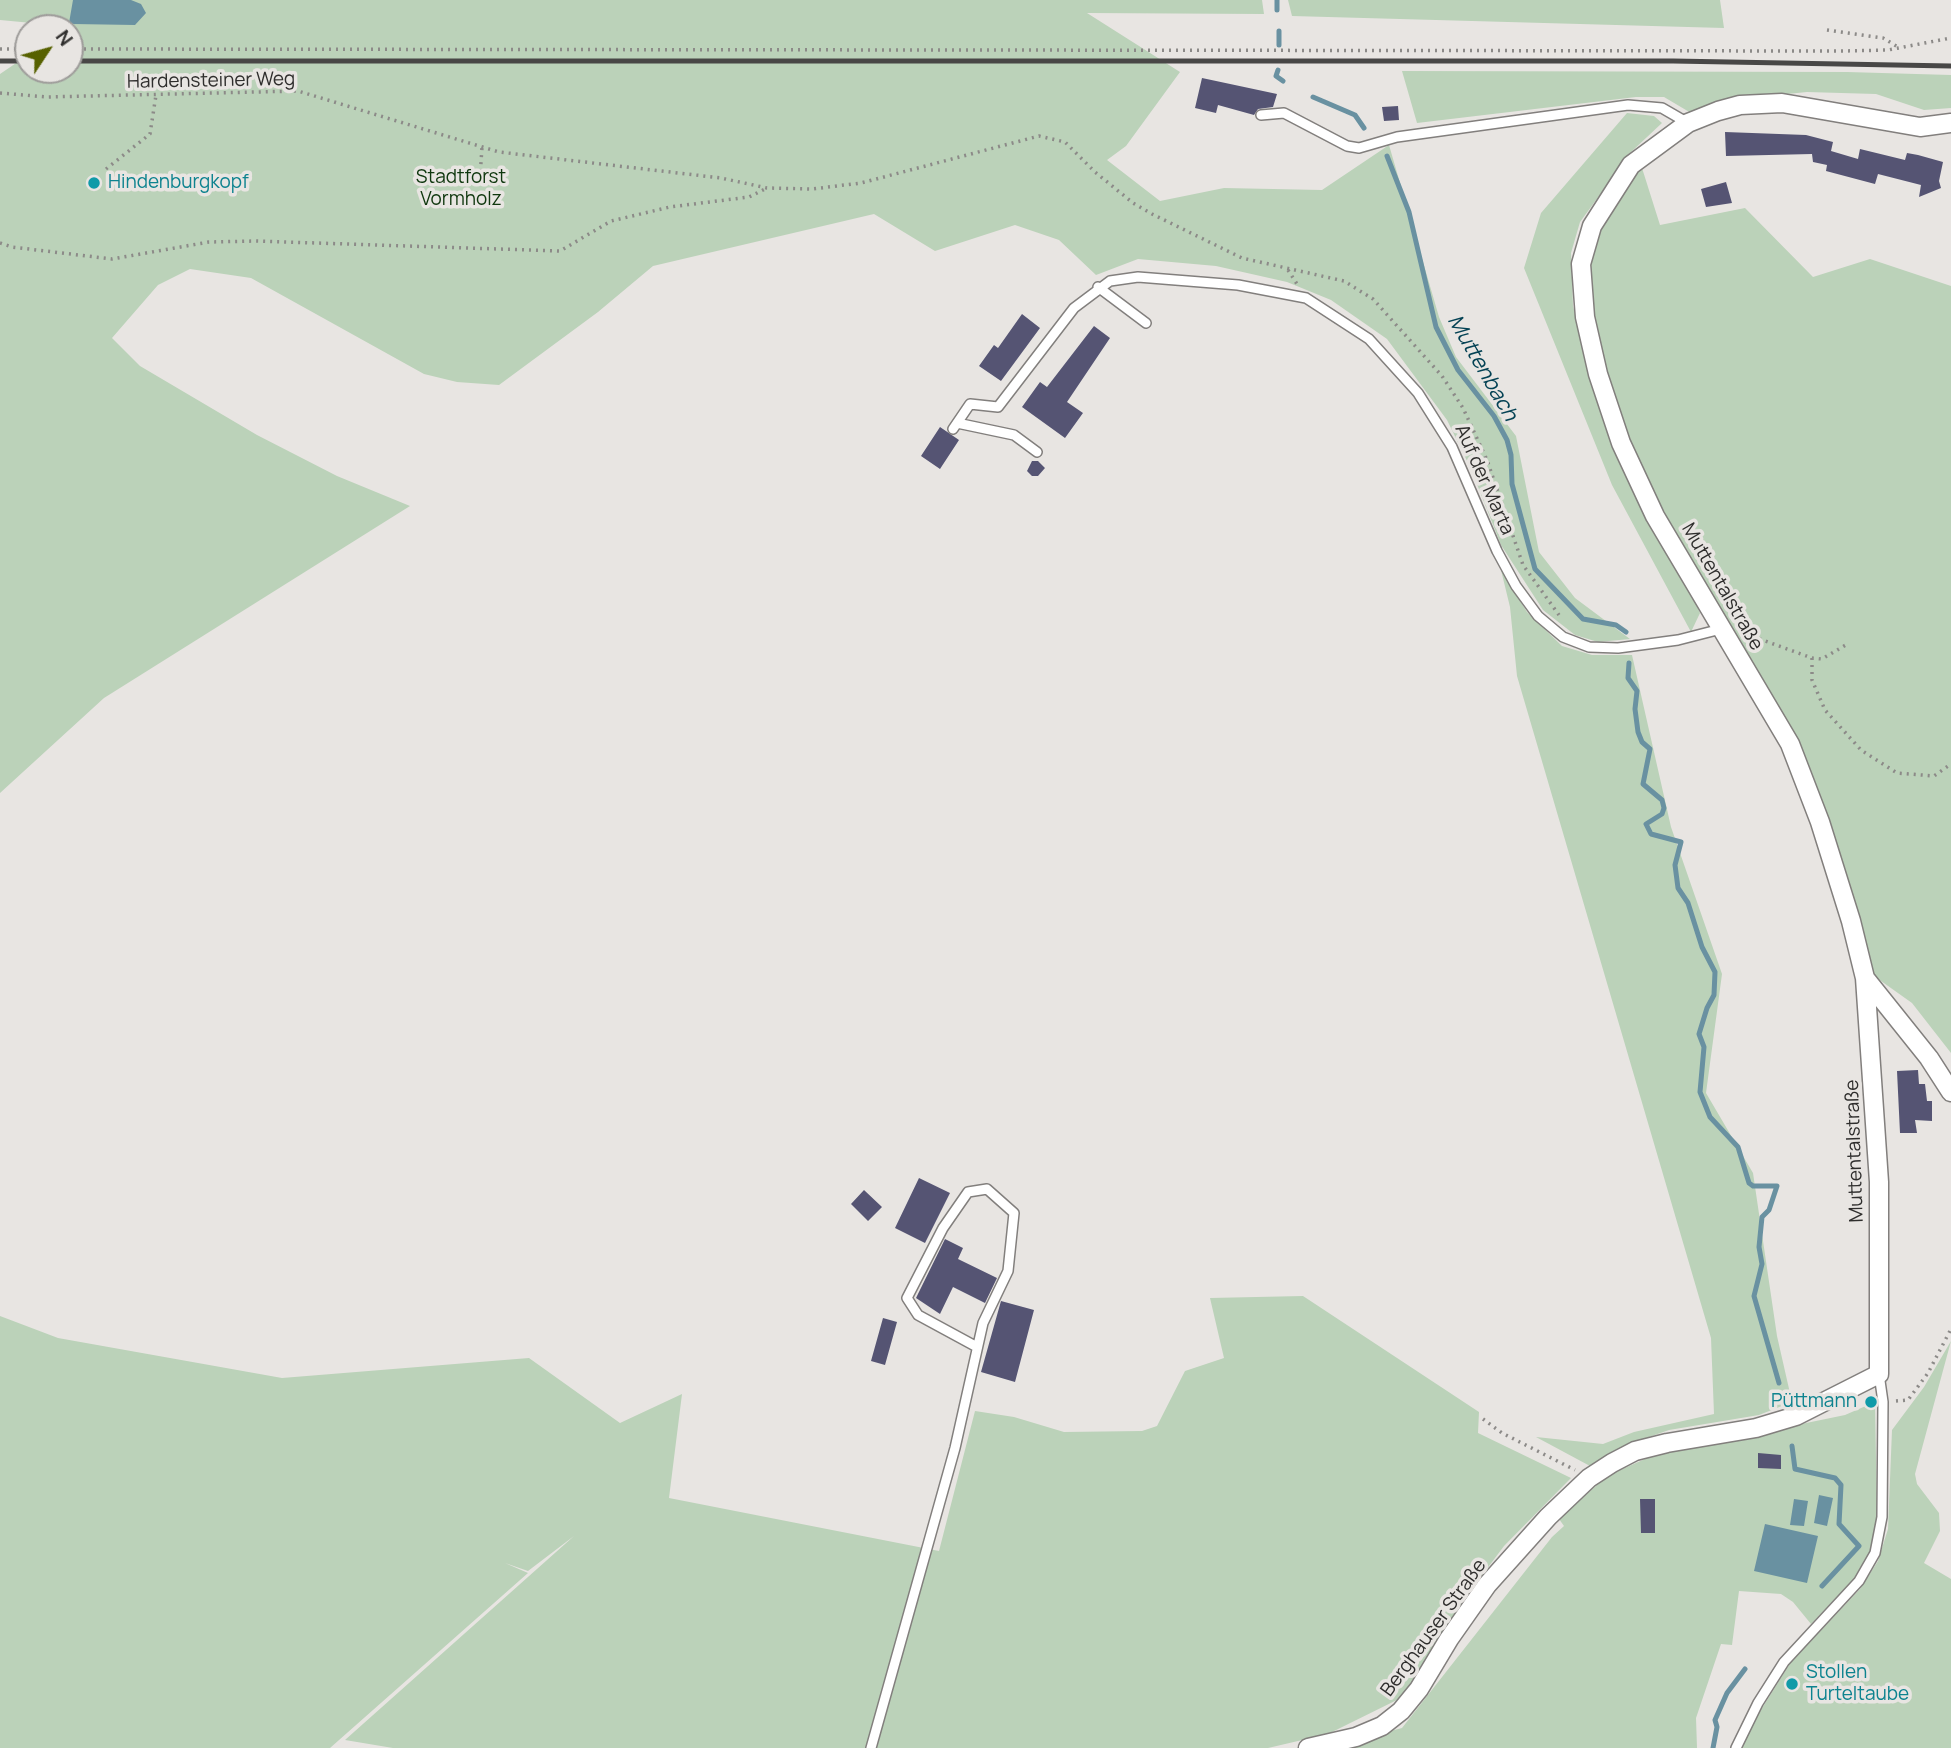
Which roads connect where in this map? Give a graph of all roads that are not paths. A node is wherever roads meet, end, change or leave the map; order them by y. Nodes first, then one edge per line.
1 (1261, 115) dead end
2 (1688, 123) junction
3 (1950, 125) edge
4 (1098, 287) junction
5 (1146, 323) dead end
6 (1037, 452) dead end
7 (1722, 631) junction
8 (1865, 978) junction
9 (1951, 1092) edge
10 (977, 1346) junction
11 (1879, 1374) junction
12 (871, 1748) edge
13 (1308, 1748) edge
14 (1736, 1748) edge

1 - 2 lane
2 - 3 street, Muttentalstraße
2 - 7 street, Muttentalstraße
4 - 5 lane
4 - 6 lane, Auf der Marta
4 - 7 lane, Auf der Marta
7 - 8 street, Muttentalstraße
8 - 9 street
8 - 11 street, Muttentalstraße
10 - 10 lane
10 - 12 lane
11 - 13 street, Berghauser Straße
11 - 14 lane

